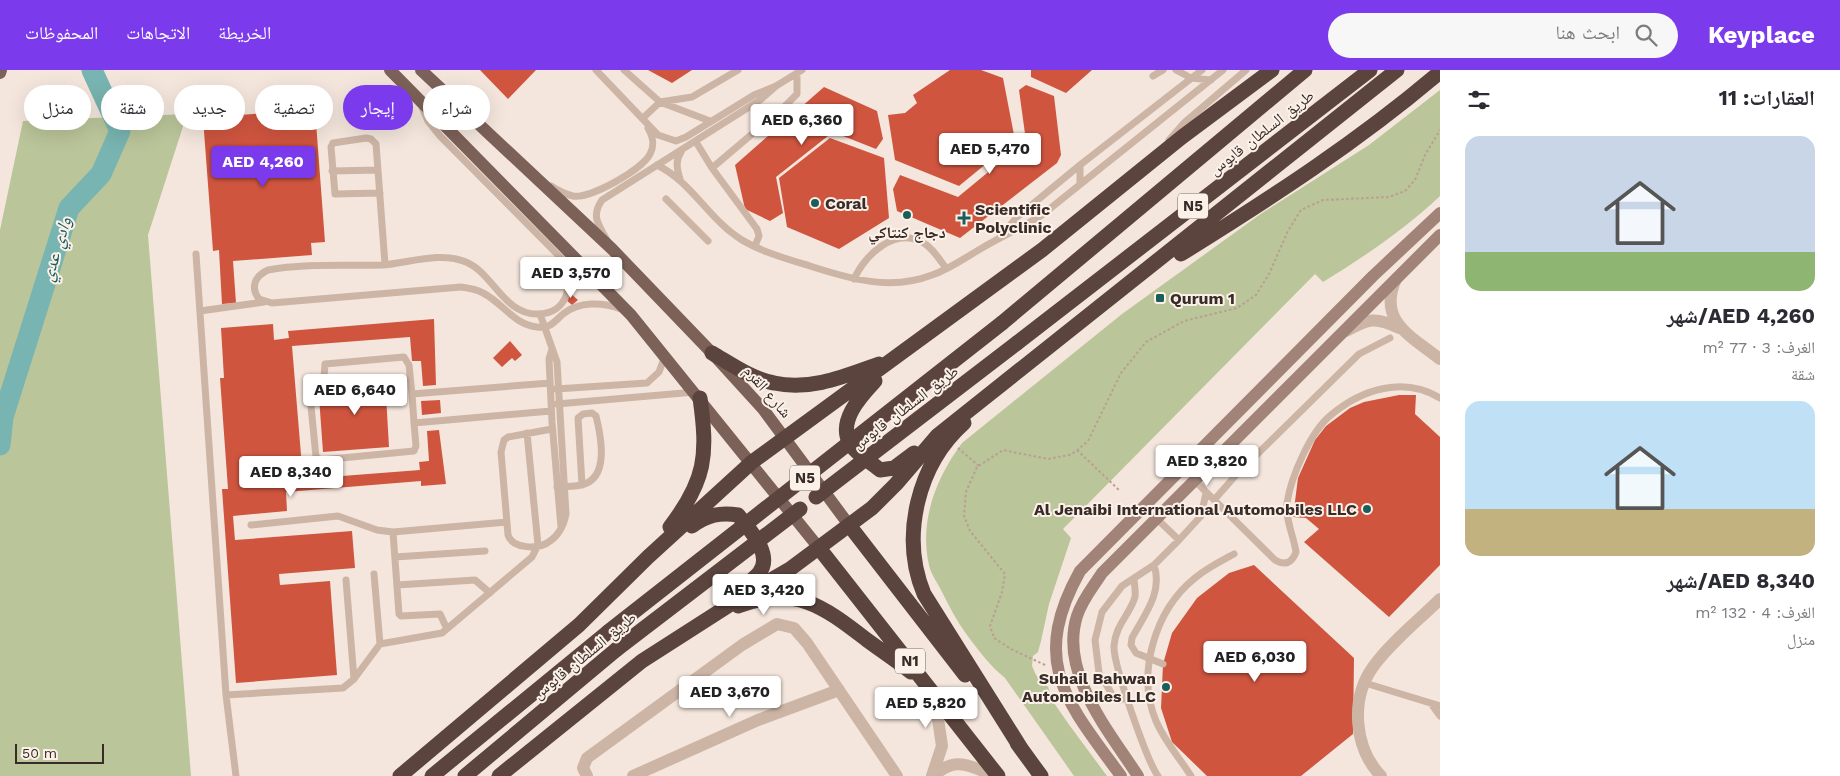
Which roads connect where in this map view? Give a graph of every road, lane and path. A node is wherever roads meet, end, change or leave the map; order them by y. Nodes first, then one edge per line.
1 (390, 70) edge
2 (421, 70) edge
3 (596, 70) edge
4 (624, 70) edge
5 (738, 70) edge
6 (1163, 70) edge
7 (1176, 70) edge
8 (1202, 70) edge
9 (1223, 70) edge
10 (1246, 70) edge
11 (1272, 70) edge
12 (1305, 70) edge
13 (1370, 70) edge
14 (1397, 70) edge
15 (799, 72) edge
16 (1440, 72) edge
17 (1153, 76) dead end
18 (1192, 78) junction
19 (1210, 80) junction
20 (776, 86) junction
21 (419, 99) junction
22 (660, 102) junction
23 (643, 118) junction
24 (710, 122) junction
25 (1440, 130) edge
26 (696, 142) junction
27 (684, 149) junction
28 (515, 159) junction
29 (657, 165) junction
30 (1080, 165) junction
31 (712, 168) junction
32 (378, 170) junction
33 (332, 171) junction
34 (1138, 173) junction
35 (680, 180) junction
36 (1080, 184) junction
37 (380, 193) junction
38 (666, 199) dead end
39 (1440, 213) edge
40 (1440, 235) edge
41 (998, 239) junction
42 (708, 241) dead end
43 (755, 246) junction
44 (612, 249) junction
45 (196, 254) dead end
46 (385, 264) junction
47 (946, 268) junction
48 (1399, 275) junction
49 (854, 279) junction
50 (1124, 288) junction
51 (500, 294) junction
52 (494, 300) junction
53 (264, 302) junction
54 (200, 311) junction
55 (540, 314) junction
56 (630, 315) junction
57 (543, 328) junction
58 (1404, 330) junction
59 (1339, 334) junction
60 (1390, 338) dead end
61 (552, 349) junction
62 (712, 353) junction
63 (665, 356) junction
64 (897, 358) junction
65 (1440, 359) edge
66 (550, 386) junction
67 (559, 389) junction
68 (412, 394) junction
69 (697, 395) junction
70 (1440, 398) edge
71 (560, 404) junction
72 (551, 408) junction
73 (414, 423) junction
74 (552, 429) junction
75 (526, 434) junction
76 (785, 437) junction
77 (943, 437) junction
78 (1078, 450) junction
79 (752, 462) junction
80 (979, 466) junction
81 (1194, 480) junction
82 (582, 485) junction
83 (565, 486) junction
84 (557, 487) junction
85 (1119, 490) dead end
86 (1206, 493) junction
87 (1214, 500) junction
88 (1156, 518) junction
89 (507, 522) junction
90 (251, 525) dead end
91 (849, 525) junction
92 (561, 527) junction
93 (394, 532) junction
94 (1179, 540) junction
95 (538, 545) junction
96 (819, 548) junction
97 (485, 551) dead end
98 (1234, 554) dead end
99 (395, 557) junction
100 (648, 557) junction
101 (1154, 565) junction
102 (374, 574) dead end
103 (1134, 578) junction
104 (346, 580) dead end
105 (397, 585) junction
106 (490, 593) junction
107 (1440, 599) edge
108 (706, 618) junction
109 (447, 630) junction
110 (380, 644) junction
111 (1150, 660) junction
112 (1163, 664) dead end
113 (1059, 671) junction
114 (354, 679) junction
115 (927, 682) junction
116 (1365, 683) junction
117 (839, 690) junction
118 (226, 695) junction
119 (1128, 696) junction
120 (1436, 705) edge
121 (1440, 716) edge
122 (1022, 750) junction
123 (236, 776) edge
124 (400, 776) edge
125 (432, 776) edge
126 (464, 776) edge
127 (498, 776) edge
128 (587, 776) edge
129 (633, 776) edge
130 (897, 776) edge
131 (933, 776) edge
132 (996, 776) edge
133 (1042, 776) edge
134 (1121, 776) edge
135 (1138, 776) edge
136 (1158, 776) edge
137 (1191, 776) edge
138 (1381, 776) edge

1 - 21 main road
2 - 28 main road, شارع القرم
3 - 23 lane
4 - 22 lane
5 - 22 lane
6 - 17 lane
7 - 18 lane
8 - 18 lane
9 - 19 lane
10 - 34 lane
11 - 34 highway
12 - 125 highway, طريق السلطان قابوس / N5, bridge
13 - 126 highway, طريق السلطان قابوس / N5, bridge
14 - 50 highway
15 - 20 lane
15 - 31 lane
16 - 50 highway
18 - 19 lane
18 - 30 lane
19 - 36 lane
20 - 24 lane
20 - 26 lane
21 - 55 lane
21 - 56 main road
22 - 23 lane
22 - 24 lane
23 - 24 lane
23 - 28 lane
25 - 78 path
26 - 27 lane
26 - 31 lane
27 - 29 lane
27 - 35 lane
28 - 44 main road, شارع القرم
29 - 35 lane
29 - 44 lane
30 - 36 lane
30 - 41 lane
31 - 43 lane
32 - 33 lane
32 - 33 lane
32 - 37 lane
33 - 37 lane
34 - 64 highway
35 - 43 lane
36 - 41 lane
37 - 46 lane
38 - 42 lane
39 - 113 street
40 - 48 street
41 - 47 lane
43 - 49 lane
44 - 62 main road, شارع القرم
45 - 54 lane
46 - 51 lane
46 - 53 lane
47 - 49 lane
47 - 49 lane
48 - 58 street
48 - 59 street
50 - 77 highway
51 - 52 lane
51 - 55 lane
52 - 53 lane
52 - 57 lane
53 - 54 lane
54 - 118 lane
55 - 57 lane
56 - 57 lane
56 - 63 main road
57 - 61 lane
58 - 59 street
58 - 65 street
59 - 81 street
60 - 87 lane
61 - 66 lane
61 - 67 lane
62 - 64 highway
62 - 76 main road, شارع القرم
63 - 67 lane
63 - 69 main road
64 - 76 highway
64 - 77 highway
66 - 67 lane
66 - 68 lane
66 - 72 lane
67 - 71 lane
68 - 73 lane
68 - 73 lane
69 - 71 lane
69 - 79 main road
69 - 100 highway
70 - 87 lane
71 - 72 lane
71 - 83 lane
72 - 73 lane
72 - 74 lane
74 - 75 lane
74 - 84 lane
75 - 89 lane
75 - 95 lane
76 - 79 highway
76 - 91 main road, شارع القرم
77 - 80 path
77 - 91 highway
77 - 122 highway
78 - 80 path
78 - 85 path
79 - 96 main road
79 - 100 highway
80 - 113 path
81 - 86 lane
81 - 88 street
82 - 82 lane
82 - 83 lane
83 - 84 lane
83 - 92 lane
84 - 92 lane
86 - 87 lane
86 - 94 lane
88 - 94 lane
88 - 135 street
89 - 93 lane
89 - 95 lane
90 - 93 lane
91 - 96 highway
91 - 122 highway, شارع القرم / N1
92 - 95 lane
93 - 99 lane
94 - 101 lane
95 - 106 lane
96 - 108 highway
96 - 115 highway, N1
97 - 99 lane
98 - 111 lane
99 - 105 lane
100 - 108 highway
100 - 124 highway
101 - 103 lane
101 - 111 lane
102 - 110 lane
103 - 119 lane
103 - 119 lane
104 - 114 lane
105 - 106 lane
105 - 109 lane
106 - 109 lane
107 - 116 street
108 - 115 highway
108 - 127 highway
109 - 110 lane
110 - 114 lane
111 - 112 lane
111 - 137 lane
113 - 134 street
114 - 118 lane
115 - 131 street
115 - 132 highway, N1
116 - 120 lane
116 - 138 street
117 - 128 street
117 - 129 street
117 - 130 street
118 - 123 lane
119 - 136 lane
120 - 121 lane
122 - 133 highway, شارع القرم / N1
131 - 132 street

